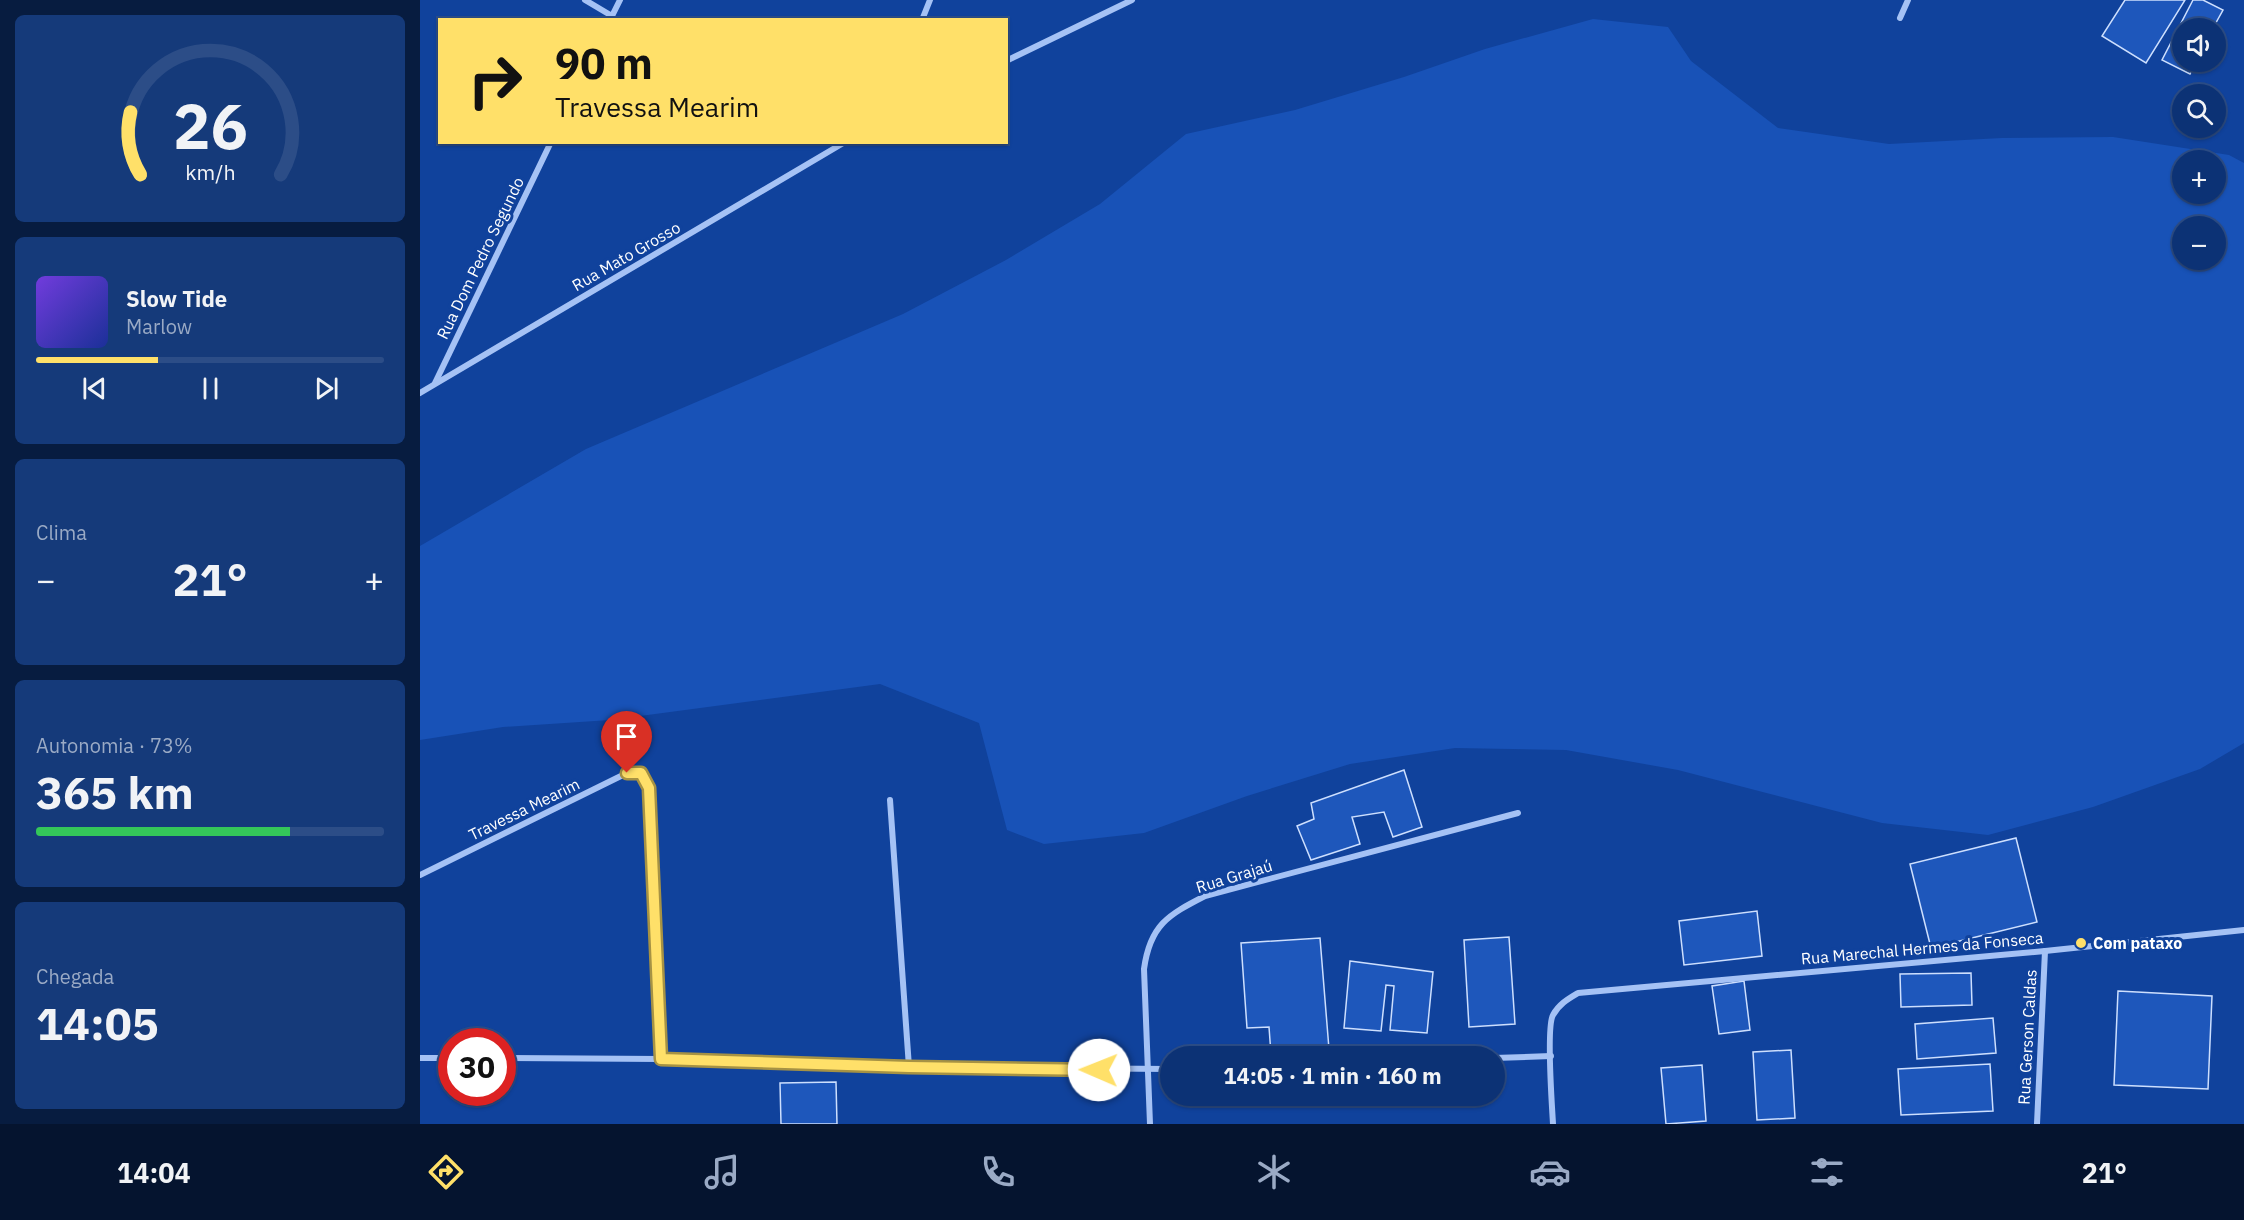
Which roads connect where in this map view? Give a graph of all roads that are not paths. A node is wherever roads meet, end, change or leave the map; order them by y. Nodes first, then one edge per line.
1 (585, 0) edge
2 (620, 0) edge
3 (930, 0) edge
4 (1132, 0) edge
5 (1908, 0) edge
6 (611, 18) edge
7 (923, 18) edge
8 (1900, 18) dead end
9 (1008, 60) edge
10 (549, 144) edge
11 (842, 144) edge
12 (434, 384) junction
13 (420, 393) edge
14 (890, 800) dead end
15 (1518, 813) dead end
16 (420, 875) edge
17 (2244, 930) edge
18 (2045, 951) junction
19 (1551, 1056) junction
20 (420, 1058) edge
21 (438, 1058) edge
22 (516, 1058) edge
23 (1505, 1058) edge
24 (661, 1059) junction
25 (909, 1067) junction
26 (1160, 1069) edge
27 (1147, 1070) junction
28 (1150, 1124) edge
29 (1553, 1124) edge
30 (2037, 1124) edge

1 - 6 street
2 - 6 street
3 - 7 street
4 - 9 street
5 - 8 street
10 - 12 street, Rua Dom Pedro Segundo
11 - 12 street, Rua Mato Grosso
12 - 13 street, Rua Mato Grosso
14 - 25 street
15 - 27 street, Rua Grajaú
16 - 24 street, Travessa Mearim
17 - 18 street, Rua Marechal Hermes da Fonseca
18 - 19 street, Rua Marechal Hermes da Fonseca
18 - 30 street, Rua Gerson Caldas
19 - 23 street
19 - 29 street, Rua Marechal Hermes da Fonseca
20 - 21 street
22 - 24 street
24 - 25 street
25 - 27 street
26 - 27 street
27 - 28 street, Rua Grajaú

